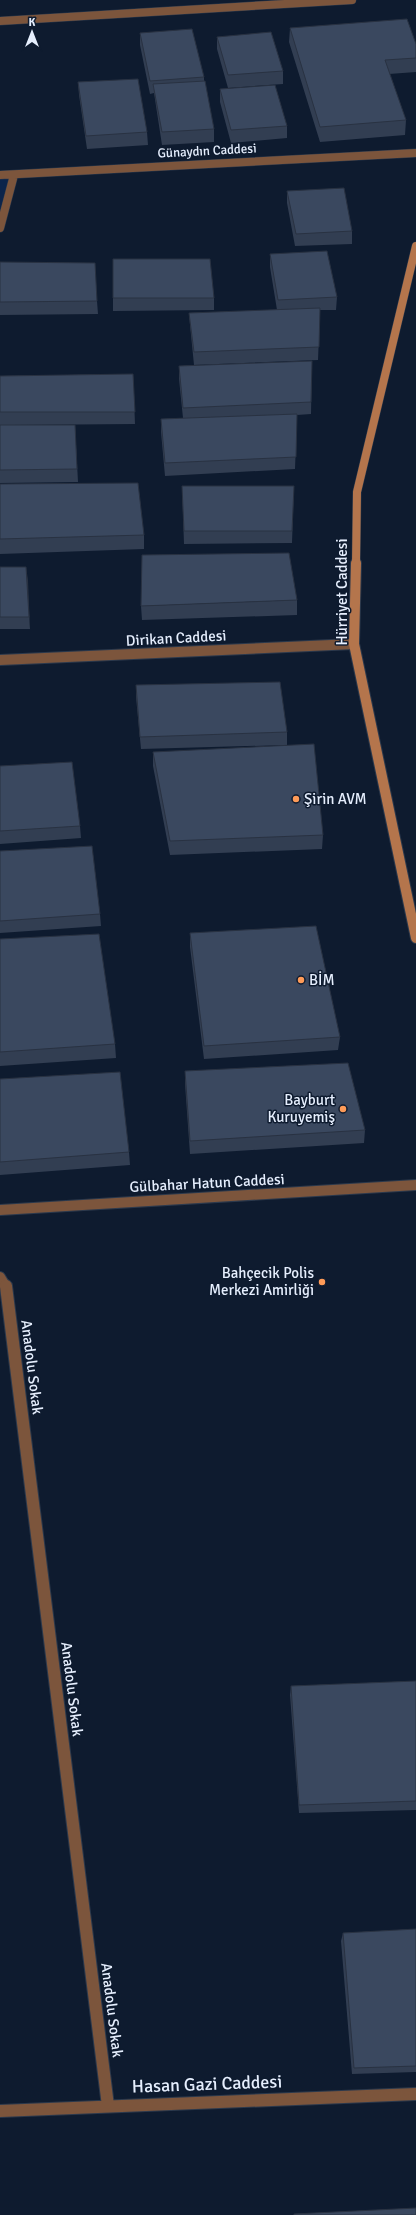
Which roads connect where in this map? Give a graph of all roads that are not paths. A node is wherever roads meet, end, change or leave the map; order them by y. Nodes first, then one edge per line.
1 (352, 0) edge
2 (0, 21) edge
3 (416, 153) edge
4 (0, 175) edge
5 (14, 175) junction
6 (0, 228) edge
7 (416, 246) edge
8 (354, 644) junction
9 (0, 660) edge
10 (416, 938) edge
11 (416, 1185) edge
12 (0, 1210) edge
13 (0, 1277) edge
14 (416, 2094) edge
15 (108, 2106) junction
16 (0, 2111) edge

1 - 2 street
3 - 5 street, Günaydın Caddesi
4 - 5 street, Günaydın Caddesi
5 - 6 street
7 - 8 street, Hürriyet Caddesi
8 - 9 street, Dirikan Caddesi
8 - 10 street, Hürriyet Caddesi
11 - 12 street, Gülbahar Hatun Caddesi
13 - 15 street, Anadolu Sokak
14 - 15 street, Hasan Gazi Caddesi
15 - 16 street, Hasan Gazi Caddesi

